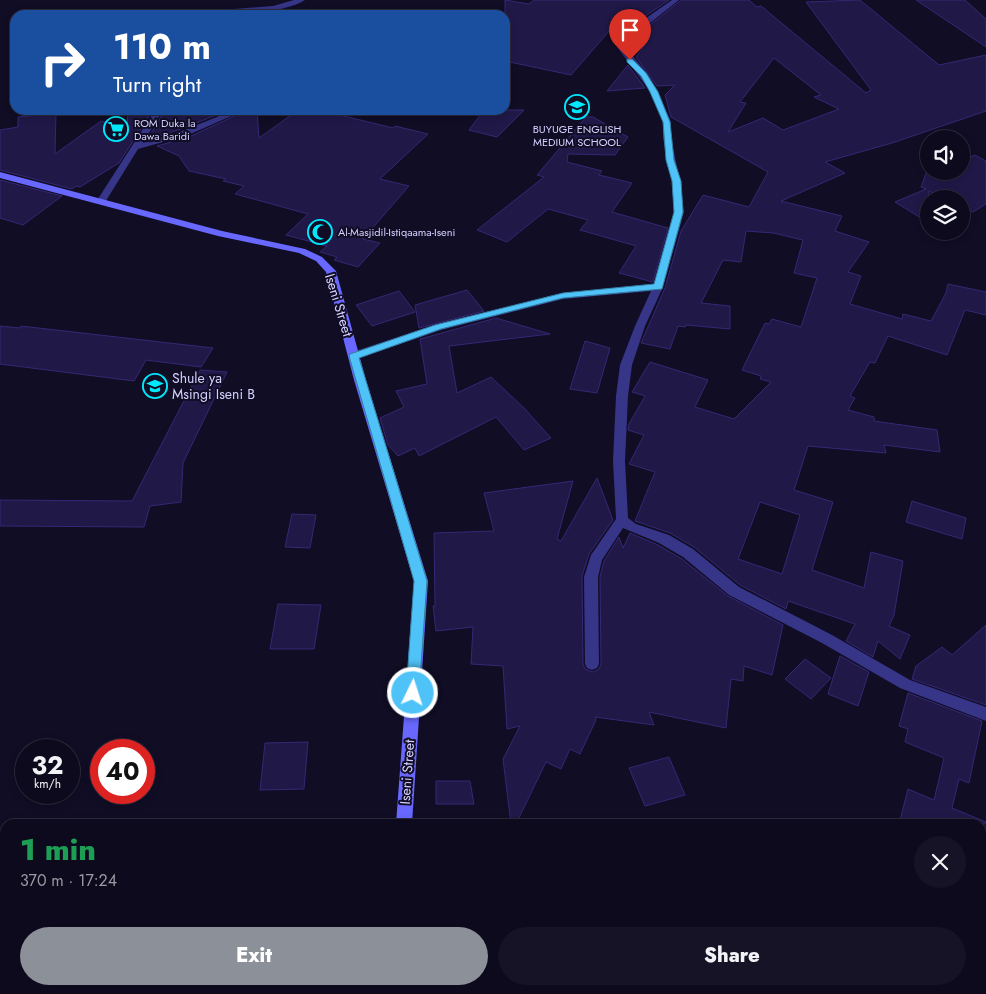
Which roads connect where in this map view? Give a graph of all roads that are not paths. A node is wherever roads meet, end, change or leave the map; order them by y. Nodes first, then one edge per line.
1 (302, 0) edge
2 (676, 0) edge
3 (248, 10) edge
4 (156, 115) edge
5 (229, 115) edge
6 (134, 148) junction
7 (0, 175) edge
8 (101, 202) junction
9 (658, 287) junction
10 (354, 356) junction
11 (622, 520) junction
12 (592, 664) dead end
13 (986, 714) edge
14 (404, 819) edge

1 - 3 street
2 - 9 street
4 - 6 street
5 - 6 street
6 - 8 street
7 - 8 street, Iseni Street
8 - 10 street, Iseni Street
9 - 10 street
9 - 11 street
10 - 14 street, Iseni Street
11 - 12 street
11 - 13 street

